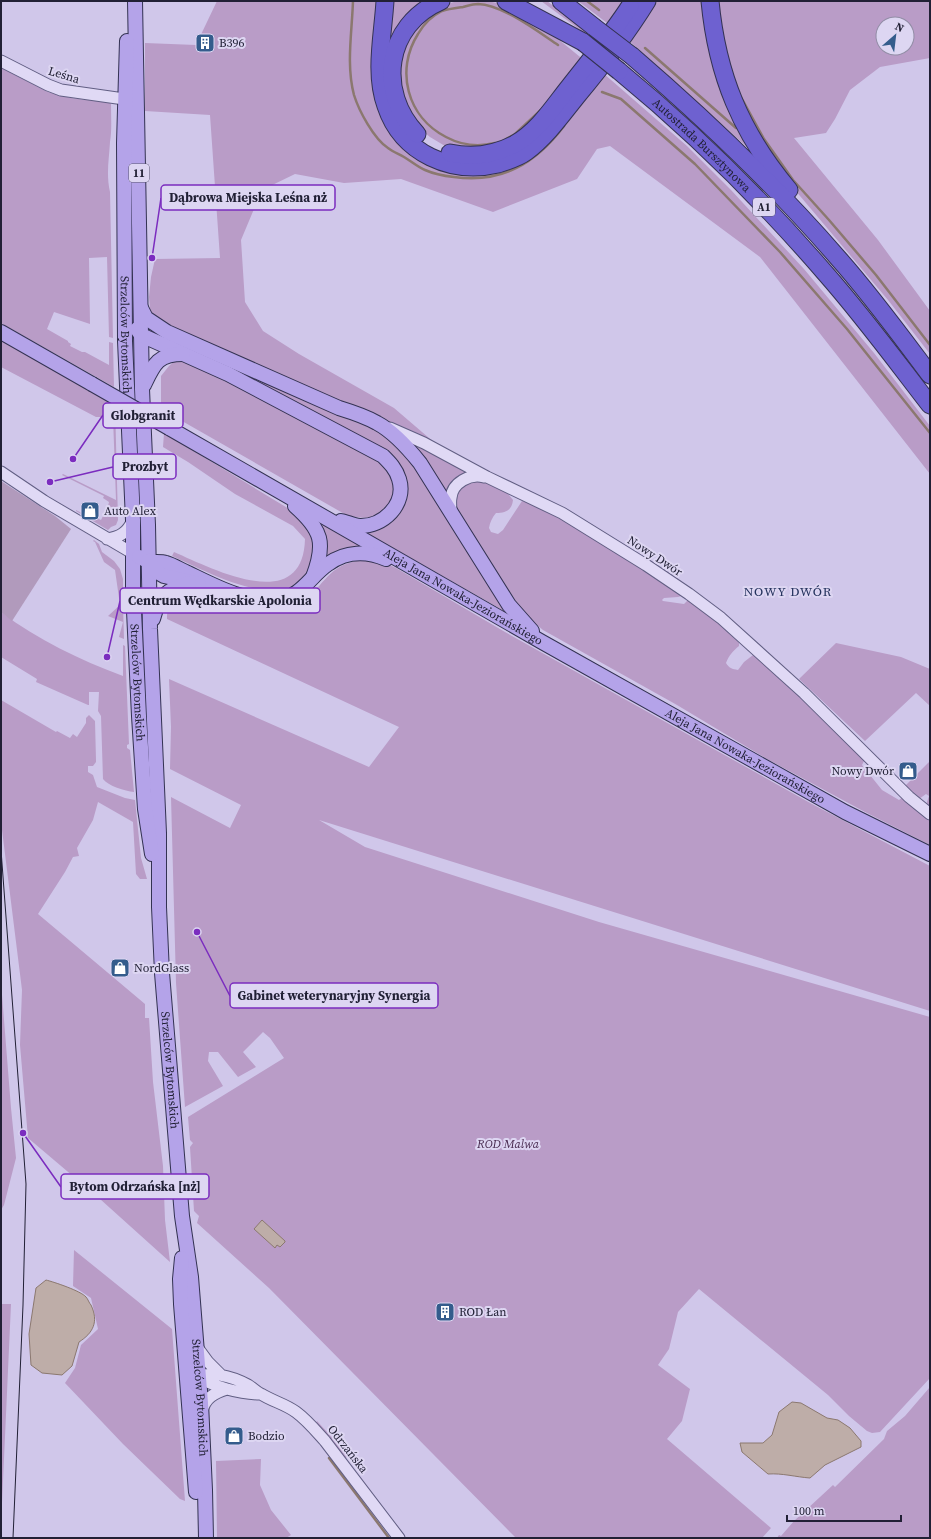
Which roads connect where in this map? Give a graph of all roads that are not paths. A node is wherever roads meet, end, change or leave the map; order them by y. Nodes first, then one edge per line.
1 (127, 1) edge
2 (135, 1) edge
3 (385, 1) edge
4 (440, 1) edge
5 (506, 1) edge
6 (527, 1) edge
7 (561, 1) edge
8 (633, 1) edge
9 (647, 1) edge
10 (710, 1) edge
11 (583, 42) junction
12 (1, 61) edge
13 (124, 99) junction
14 (838, 257) junction
15 (125, 302) junction
16 (141, 307) junction
17 (1, 332) edge
18 (167, 332) junction
19 (141, 335) junction
20 (184, 354) junction
21 (126, 355) junction
22 (930, 375) edge
23 (142, 389) junction
24 (930, 405) edge
25 (377, 422) junction
26 (1, 472) edge
27 (487, 478) junction
28 (280, 492) junction
29 (451, 511) junction
30 (319, 514) junction
31 (133, 520) junction
32 (148, 525) junction
33 (107, 539) junction
34 (134, 554) junction
35 (148, 561) junction
36 (164, 562) junction
37 (419, 572) junction
38 (311, 580) junction
39 (189, 583) junction
40 (215, 586) junction
41 (150, 629) junction
42 (542, 642) junction
43 (930, 814) edge
44 (930, 854) edge
45 (159, 907) junction
46 (190, 1346) junction
47 (221, 1375) junction
48 (198, 1377) junction
49 (188, 1389) junction
50 (227, 1389) junction
51 (260, 1394) junction
52 (201, 1414) junction
53 (200, 1538) edge
54 (206, 1538) edge
55 (399, 1538) edge

1 - 13 main road, Strzelców Bytomskich / 11
2 - 16 main road, Strzelców Bytomskich / 11
3 - 9 highway
4 - 8 highway
5 - 11 highway
6 - 11 highway, Autostrada Bursztynowa / A1
7 - 14 highway, Autostrada Bursztynowa / A1, bridge
10 - 14 highway
11 - 24 highway, Autostrada Bursztynowa / A1, bridge
12 - 13 street, Leśna
13 - 15 main road, Strzelców Bytomskich / 11
14 - 22 highway, Autostrada Bursztynowa / A1
15 - 19 main road
15 - 21 main road, Strzelców Bytomskich / 11
16 - 18 main road
16 - 19 main road, Strzelców Bytomskich / 11
17 - 28 main road, Aleja Jana Nowaka-Jeziorańskiego, bridge
18 - 19 main road
18 - 25 main road
19 - 20 main road
19 - 21 main road
19 - 23 main road, Strzelców Bytomskich / 11
20 - 23 main road
20 - 30 main road
21 - 31 main road, Strzelców Bytomskich / 11
23 - 32 main road, Strzelców Bytomskich / 11
25 - 27 street, Nowy Dwór
25 - 29 main road
26 - 33 street
27 - 29 street, Nowy Dwór
27 - 43 street, Nowy Dwór
28 - 30 main road, Aleja Jana Nowaka-Jeziorańskiego
28 - 38 main road
29 - 42 main road
30 - 37 main road, Aleja Jana Nowaka-Jeziorańskiego
31 - 33 street
31 - 34 main road, Strzelców Bytomskich / 11
32 - 35 main road, Strzelców Bytomskich / 11
32 - 36 main road
33 - 34 street
34 - 35 main road
34 - 45 main road, Strzelców Bytomskich / 11
35 - 36 main road
35 - 39 main road
35 - 41 main road, Strzelców Bytomskich / 11
36 - 40 main road
37 - 38 main road
37 - 42 main road, Aleja Jana Nowaka-Jeziorańskiego
38 - 40 main road
39 - 40 main road
39 - 41 main road
41 - 45 main road, Strzelców Bytomskich / 11
42 - 44 main road, Aleja Jana Nowaka-Jeziorańskiego
45 - 46 main road, Strzelców Bytomskich / 11
46 - 47 street
46 - 48 main road, Strzelców Bytomskich / 11
46 - 49 main road, Strzelców Bytomskich / 11
47 - 48 street
47 - 51 street
48 - 49 street
48 - 50 street
48 - 52 main road, Strzelców Bytomskich / 11
49 - 53 main road, Strzelców Bytomskich / 11
50 - 51 street
50 - 52 street
51 - 55 street, Odrzańska
52 - 54 main road, Strzelców Bytomskich / 11

